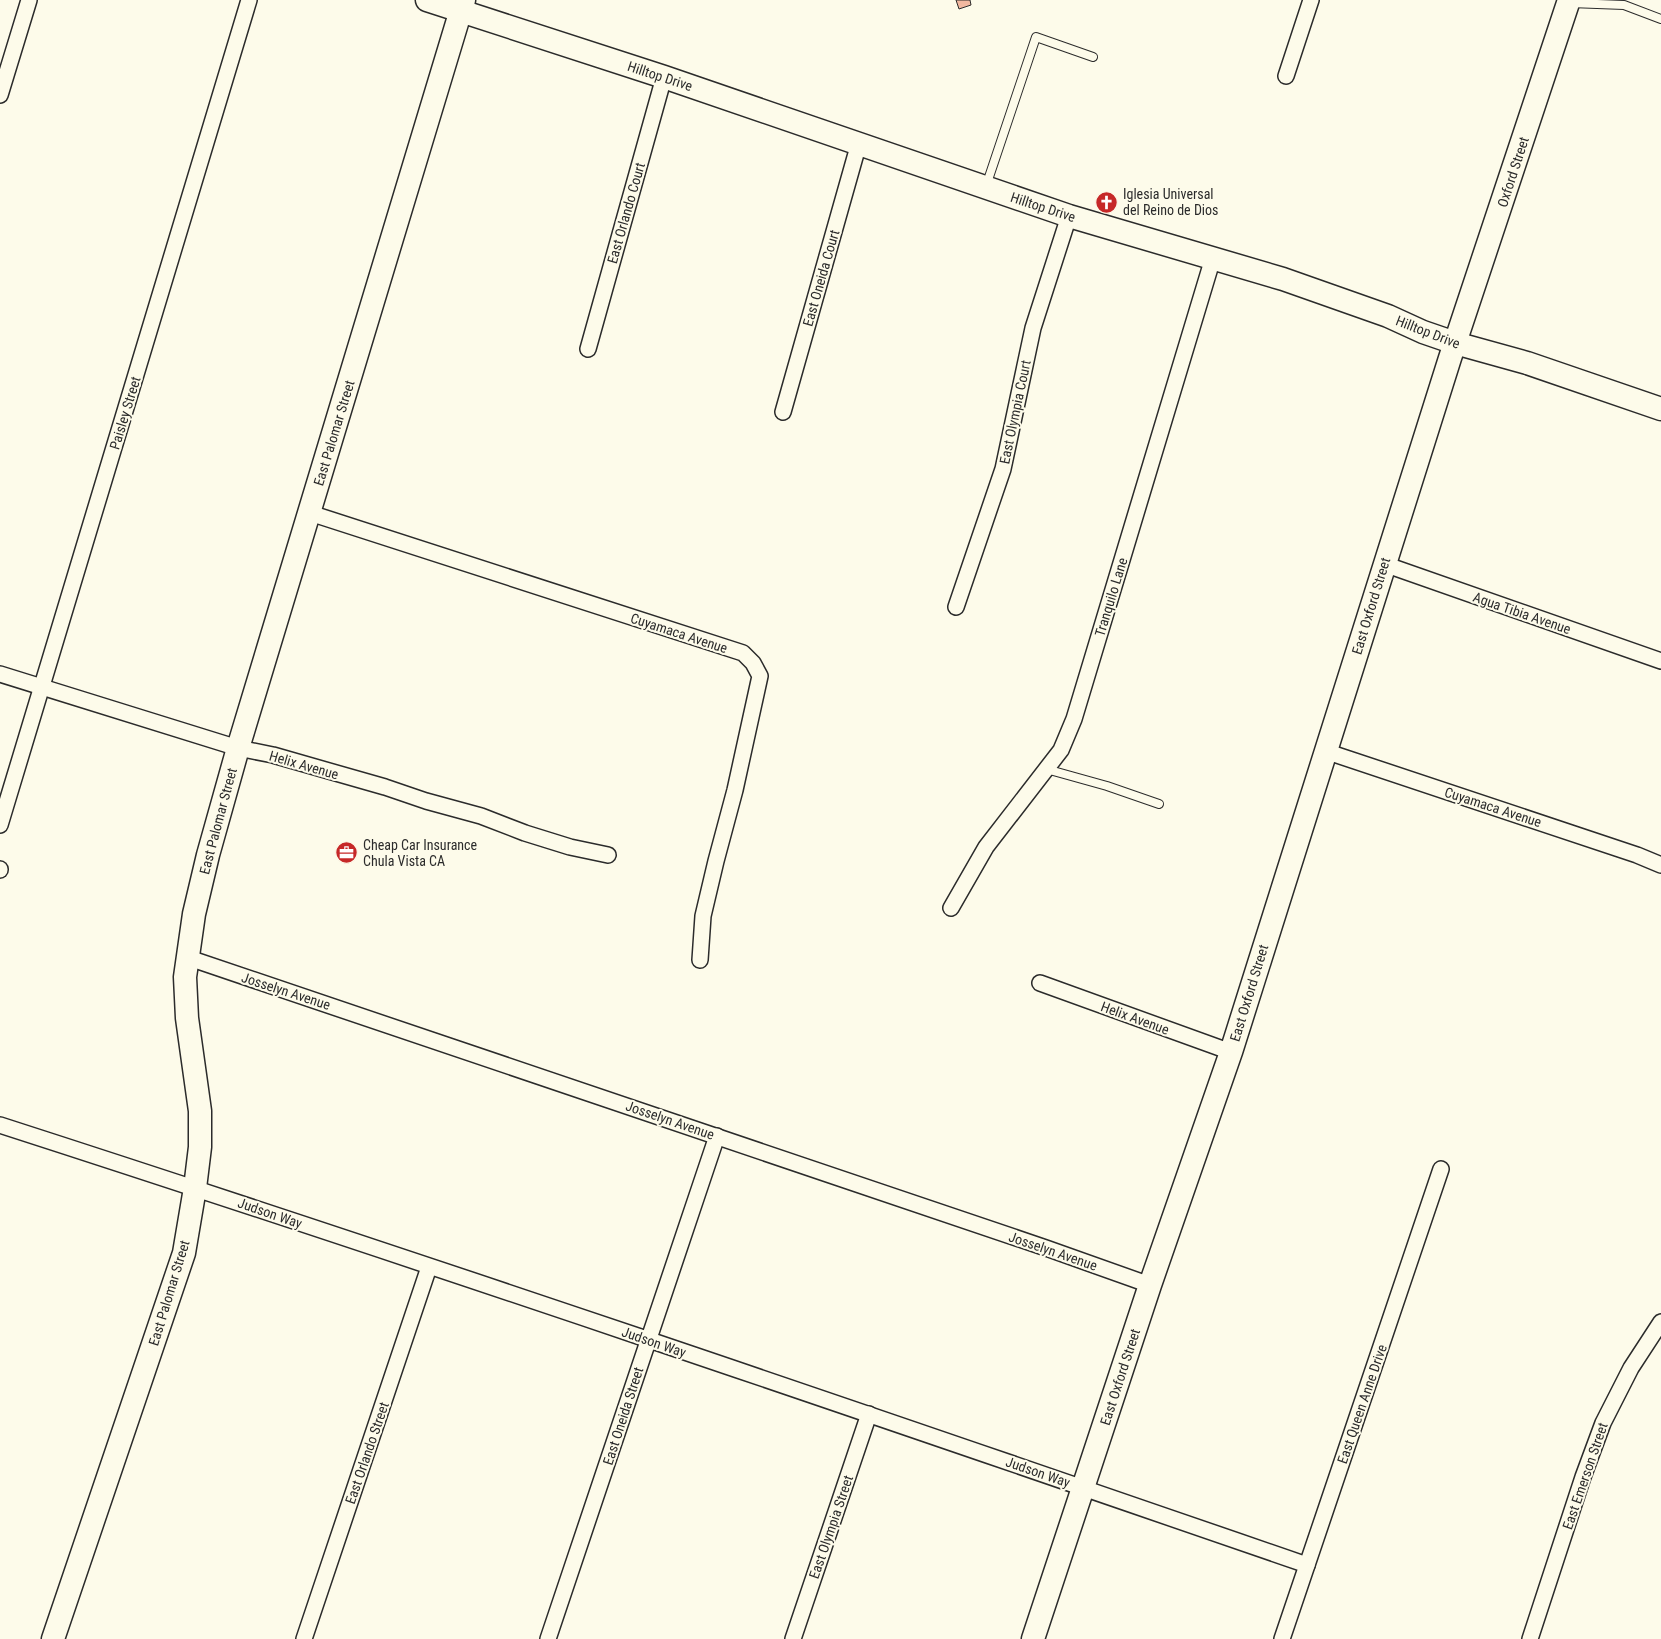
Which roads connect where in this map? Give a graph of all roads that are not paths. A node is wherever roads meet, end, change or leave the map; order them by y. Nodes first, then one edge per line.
1 (29, 0) edge
2 (250, 0) edge
3 (427, 0) edge
4 (1311, 0) edge
5 (1569, 2) edge
6 (462, 6) edge
7 (1661, 18) edge
8 (1093, 57) dead end
9 (1286, 76) dead end
10 (664, 77) junction
11 (0, 95) edge
12 (859, 143) junction
13 (986, 188) junction
14 (1069, 216) junction
15 (1213, 258) junction
16 (1455, 343) junction
17 (588, 349) dead end
18 (1661, 410) edge
19 (783, 412) dead end
20 (310, 513) junction
21 (1384, 564) junction
22 (956, 607) dead end
23 (1661, 661) edge
24 (0, 674) edge
25 (42, 686) junction
26 (238, 748) junction
27 (1325, 751) junction
28 (1046, 769) junction
29 (1159, 804) dead end
30 (0, 825) edge
31 (608, 855) dead end
32 (1661, 865) edge
33 (952, 908) dead end
34 (189, 958) junction
35 (700, 960) dead end
36 (1040, 983) dead end
37 (1231, 1052) junction
38 (0, 1125) edge
39 (717, 1136) junction
40 (1442, 1169) dead end
41 (195, 1188) junction
42 (429, 1267) junction
43 (1150, 1285) junction
44 (1661, 1322) edge
45 (648, 1340) junction
46 (869, 1414) junction
47 (1083, 1488) junction
48 (1306, 1565) junction
49 (53, 1639) edge
50 (304, 1639) edge
51 (548, 1639) edge
52 (793, 1639) edge
53 (1033, 1639) edge
54 (1282, 1639) edge
55 (1530, 1639) edge

1 - 11 street
2 - 25 street, Paisley Street
3 - 6 main road, Hilltop Drive
4 - 9 street
5 - 7 lane
5 - 16 main road, Oxford Street
6 - 10 main road, Hilltop Drive
6 - 20 main road, East Palomar Street
8 - 13 lane
10 - 12 main road, Hilltop Drive
10 - 17 street, East Orlando Court
12 - 13 main road, Hilltop Drive
12 - 19 street, East Oneida Court
13 - 14 main road, Hilltop Drive
14 - 15 main road, Hilltop Drive
14 - 22 street, East Olympia Court
15 - 16 main road, Hilltop Drive
15 - 28 street, Tranquilo Lane
16 - 18 main road, Hilltop Drive
16 - 21 main road, East Oxford Street
20 - 26 main road, East Palomar Street
20 - 35 street, Cuyamaca Avenue
21 - 23 street, Agua Tibia Avenue
21 - 27 main road, East Oxford Street
24 - 25 street, Helix Avenue
25 - 26 street, Helix Avenue
25 - 30 street, Paisley Street
26 - 31 street, Helix Avenue
26 - 34 main road, East Palomar Street
27 - 32 street, Cuyamaca Avenue
27 - 37 main road, East Oxford Street
28 - 29 lane
28 - 33 street, Tranquilo Lane
34 - 39 street, Josselyn Avenue
34 - 41 main road, East Palomar Street
36 - 37 street, Helix Avenue
37 - 43 main road, East Oxford Street
38 - 41 street, Judson Way
39 - 43 street, Josselyn Avenue
39 - 45 street, East Oneida Street
40 - 48 street, East Queen Anne Drive
41 - 42 street, Judson Way
41 - 49 main road, East Palomar Street
42 - 45 street, Judson Way
42 - 50 street, East Orlando Street
43 - 47 main road, East Oxford Street
44 - 55 street, East Emerson Street
45 - 46 street, Judson Way
45 - 51 street, East Oneida Street
46 - 47 street, Judson Way
46 - 52 street, East Olympia Street
47 - 48 street, Judson Way
47 - 53 main road, East Oxford Street
48 - 54 street, East Queen Anne Drive

